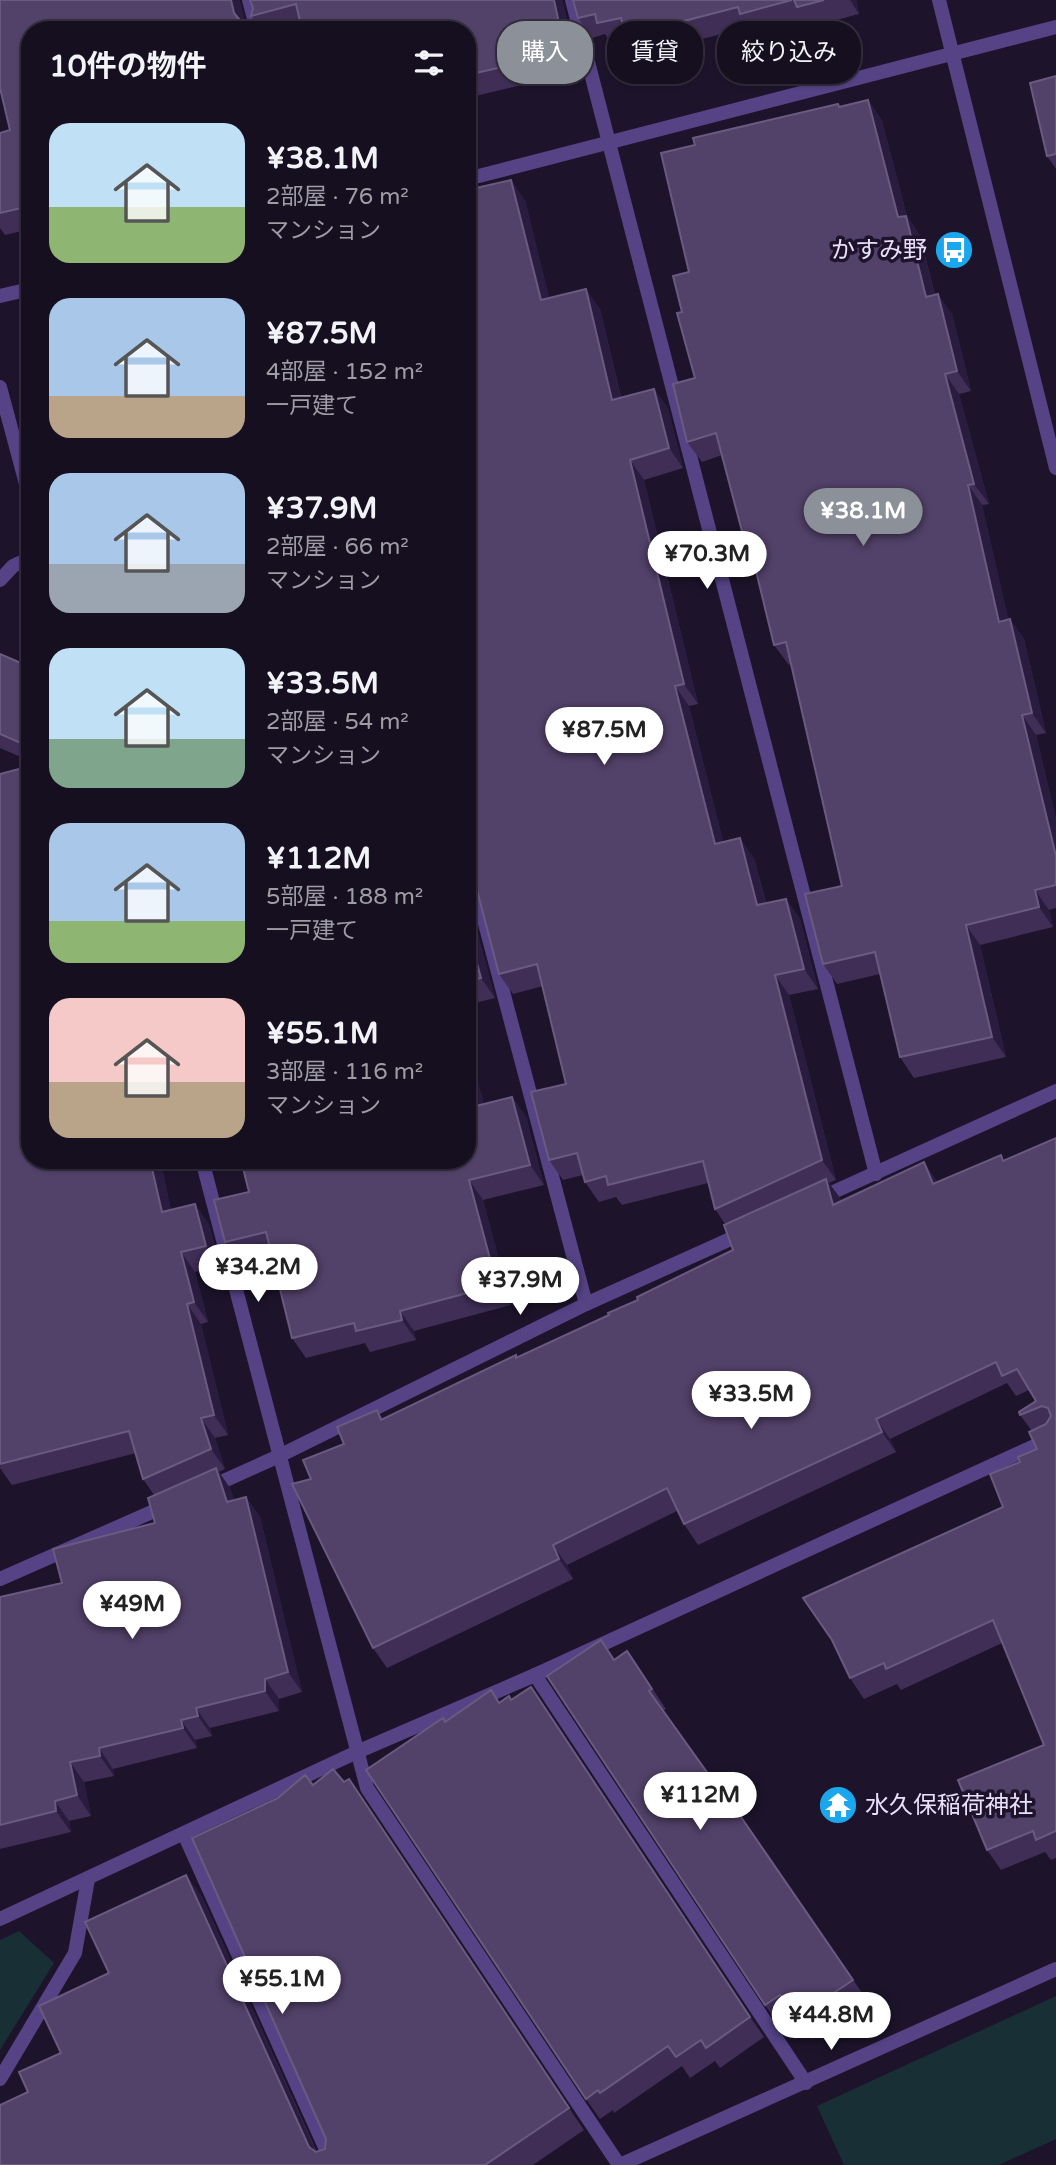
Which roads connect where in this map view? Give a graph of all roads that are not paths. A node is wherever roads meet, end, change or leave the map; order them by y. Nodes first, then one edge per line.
1 (249, 0) edge
2 (572, 0) edge
3 (939, 0) edge
4 (255, 21) edge
5 (1056, 27) edge
6 (953, 54) junction
7 (609, 142) junction
8 (476, 177) edge
9 (21, 291) edge
10 (0, 296) edge
11 (0, 387) edge
12 (1055, 462) edge
13 (21, 465) edge
14 (21, 562) edge
15 (0, 580) edge
16 (476, 890) edge
17 (1056, 1091) edge
18 (204, 1169) edge
19 (876, 1174) junction
20 (800, 1208) edge
21 (762, 1225) edge
22 (586, 1304) junction
23 (1056, 1436) edge
24 (279, 1456) junction
25 (0, 1579) edge
26 (536, 1675) junction
27 (357, 1752) junction
28 (184, 1834) junction
29 (89, 1879) junction
30 (0, 1919) edge
31 (1056, 1969) edge
32 (0, 2079) edge
33 (806, 2083) junction
34 (333, 2165) edge
35 (620, 2165) edge

1 - 4 street
2 - 7 street
3 - 6 street
5 - 6 street
6 - 7 street
6 - 12 street
7 - 8 street
7 - 19 street
9 - 10 street
11 - 13 street
14 - 15 street
16 - 22 street
17 - 19 street
18 - 24 street
19 - 20 street
21 - 22 street
22 - 24 street
23 - 26 street
24 - 25 street
24 - 27 street
26 - 27 street
26 - 33 street
27 - 28 street
27 - 35 street
28 - 29 street
28 - 34 street
29 - 30 street
29 - 32 street
31 - 33 street
33 - 35 street

